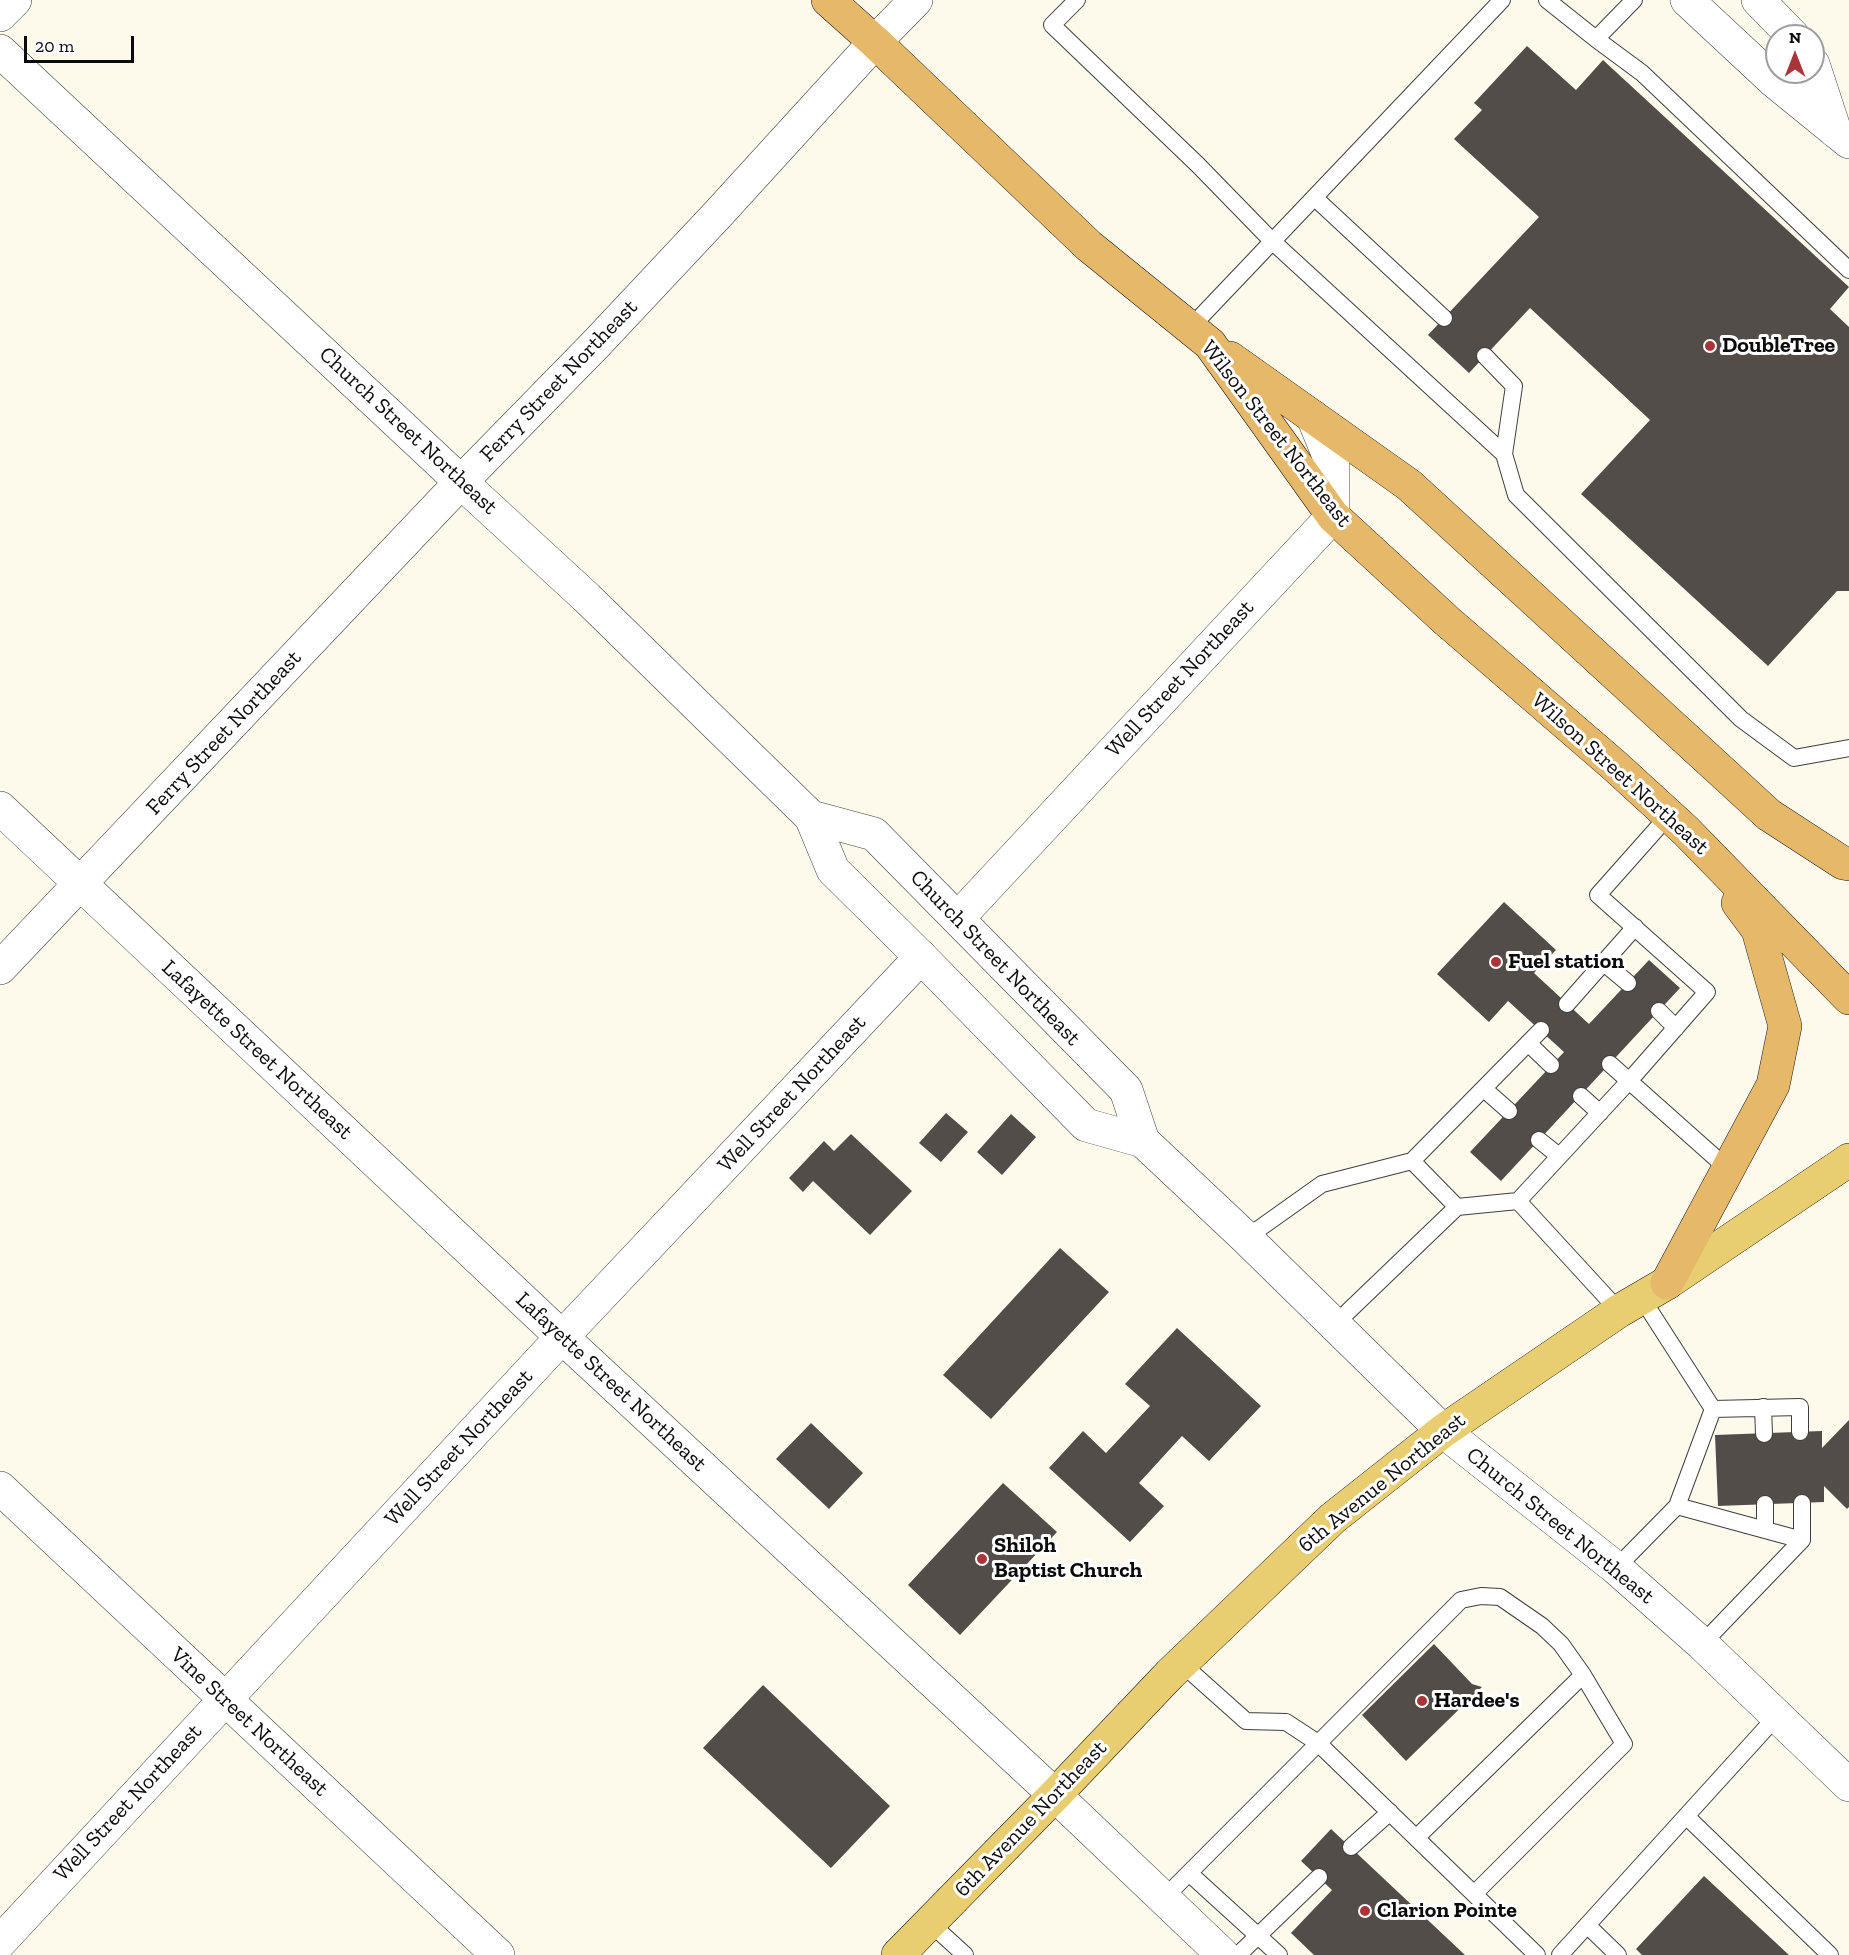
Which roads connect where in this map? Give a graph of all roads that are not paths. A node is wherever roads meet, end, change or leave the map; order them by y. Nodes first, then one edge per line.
1 (15, 0) edge
2 (828, 0) edge
3 (916, 0) edge
4 (1077, 0) edge
5 (1502, 0) edge
6 (1547, 0) edge
7 (1634, 0) edge
8 (1687, 0) edge
9 (1758, 0) edge
10 (0, 15) edge
11 (1781, 24) edge
12 (1596, 39) junction
13 (875, 42) junction
14 (0, 51) edge
15 (1822, 84) edge
16 (1844, 132) edge
17 (1315, 198) junction
18 (1272, 241) junction
19 (1849, 270) edge
20 (1444, 318) dead end
21 (1200, 336) junction
22 (1485, 356) dead end
23 (1313, 417) junction
24 (1504, 454) junction
25 (462, 482) junction
26 (1333, 516) junction
27 (1849, 748) edge
28 (0, 808) edge
29 (811, 817) junction
30 (1678, 823) junction
31 (1849, 864) edge
32 (81, 885) junction
33 (958, 918) junction
34 (1635, 927) junction
35 (921, 957) junction
36 (1604, 963) junction
37 (0, 968) edge
38 (1628, 983) dead end
39 (1849, 998) edge
40 (1567, 1004) dead end
41 (1659, 1011) dead end
42 (1676, 1028) junction
43 (1541, 1030) dead end
44 (1528, 1043) junction
45 (1610, 1064) dead end
46 (1551, 1065) dead end
47 (1630, 1080) junction
48 (1485, 1089) junction
49 (1581, 1096) dead end
50 (1509, 1111) dead end
51 (1600, 1113) junction
52 (1539, 1140) dead end
53 (1143, 1141) junction
54 (1559, 1156) junction
55 (1849, 1160) edge
56 (1412, 1161) junction
57 (1728, 1169) junction
58 (1518, 1201) junction
59 (1457, 1207) junction
60 (1246, 1238) junction
61 (1642, 1297) junction
62 (1334, 1325) junction
63 (562, 1337) junction
64 (1762, 1407) junction
65 (1713, 1409) junction
66 (1443, 1431) junction
67 (1800, 1432) dead end
68 (1764, 1434) dead end
69 (0, 1488) edge
70 (1802, 1503) dead end
71 (1765, 1504) dead end
72 (1677, 1506) junction
73 (1765, 1529) junction
74 (1802, 1540) junction
75 (1616, 1568) junction
76 (1702, 1644) junction
77 (1181, 1663) junction
78 (1583, 1675) junction
79 (225, 1699) junction
80 (1776, 1717) junction
81 (1318, 1743) junction
82 (1849, 1785) edge
83 (1055, 1795) junction
84 (1390, 1812) junction
85 (1686, 1816) junction
86 (1416, 1838) junction
87 (1351, 1847) dead end
88 (1189, 1873) junction
89 (1319, 1877) dead end
90 (1474, 1894) junction
91 (1164, 1899) junction
92 (930, 1923) junction
93 (1587, 1925) junction
94 (1259, 1936) junction
95 (0, 1942) edge
96 (1211, 1950) edge
97 (498, 1955) edge
98 (898, 1955) edge
99 (965, 1955) edge
100 (1238, 1955) edge
101 (1279, 1955) edge
102 (1537, 1955) edge
103 (1560, 1955) edge
104 (1618, 1955) edge
105 (1830, 1955) edge

1 - 10 street
2 - 13 highway, Wilson Street Northeast
3 - 13 street, Ferry Street Northeast
4 - 18 lane
5 - 17 lane
6 - 12 lane
7 - 12 lane
8 - 16 street
9 - 11 street
12 - 19 lane
13 - 21 highway, Wilson Street Northeast
13 - 25 street, Ferry Street Northeast
14 - 25 street, Church Street Northeast
15 - 16 street
17 - 18 lane
17 - 20 lane
18 - 21 lane
18 - 24 lane
21 - 23 highway
21 - 26 highway, Wilson Street Northeast
22 - 24 lane
23 - 26 street
23 - 31 highway
24 - 27 lane
25 - 29 street, Church Street Northeast
25 - 32 street, Ferry Street Northeast
26 - 30 highway, Wilson Street Northeast
26 - 33 street, Well Street Northeast
28 - 32 street, Lafayette Street Northeast
29 - 33 street, Church Street Northeast
29 - 35 street, Church Street Northeast
30 - 34 lane
30 - 39 highway, Wilson Street Northeast
30 - 57 highway
32 - 37 street, Ferry Street Northeast
32 - 63 street, Lafayette Street Northeast
33 - 53 street, Church Street Northeast
34 - 36 lane
34 - 42 lane
35 - 53 street, Church Street Northeast
35 - 63 street, Well Street Northeast
36 - 38 lane
36 - 40 lane
41 - 42 lane
42 - 47 lane
43 - 44 lane
44 - 46 lane
44 - 48 lane
45 - 47 lane
47 - 51 lane
47 - 57 lane
48 - 50 lane
48 - 56 lane
49 - 51 lane
51 - 54 lane
52 - 54 lane
53 - 60 street, Church Street Northeast
54 - 58 lane
55 - 61 main road, 6th Avenue Northeast
56 - 59 lane
56 - 60 lane
57 - 61 highway
58 - 59 lane
58 - 61 lane
59 - 62 lane
60 - 62 street, Church Street Northeast
61 - 65 lane
61 - 66 main road, 6th Avenue Northeast
62 - 66 street, Church Street Northeast
63 - 79 street, Well Street Northeast
63 - 83 street, Lafayette Street Northeast
64 - 65 lane
64 - 67 lane
64 - 68 lane
65 - 72 lane
66 - 75 street, Church Street Northeast
66 - 77 main road, 6th Avenue Northeast
69 - 79 street, Vine Street Northeast
70 - 74 lane
71 - 73 lane
72 - 73 lane
72 - 75 lane
73 - 74 lane
74 - 76 lane
75 - 76 street, Church Street Northeast
76 - 80 street, Church Street Northeast
77 - 81 lane
77 - 83 main road, 6th Avenue Northeast
78 - 81 lane
78 - 86 lane
78 - 90 lane
79 - 95 street, Well Street Northeast
79 - 97 street, Vine Street Northeast
80 - 82 street, Church Street Northeast
80 - 85 lane
81 - 84 lane
81 - 88 lane
83 - 91 street, Lafayette Street Northeast
83 - 92 main road, 6th Avenue Northeast
84 - 86 lane
84 - 87 lane
85 - 93 lane
85 - 105 lane
86 - 90 lane
88 - 91 lane
88 - 94 lane
89 - 94 lane
90 - 102 lane
91 - 96 street, Lafayette Street Northeast
92 - 98 main road, 6th Avenue Northeast
92 - 99 lane
93 - 103 lane
93 - 104 lane
94 - 100 lane
94 - 101 lane

